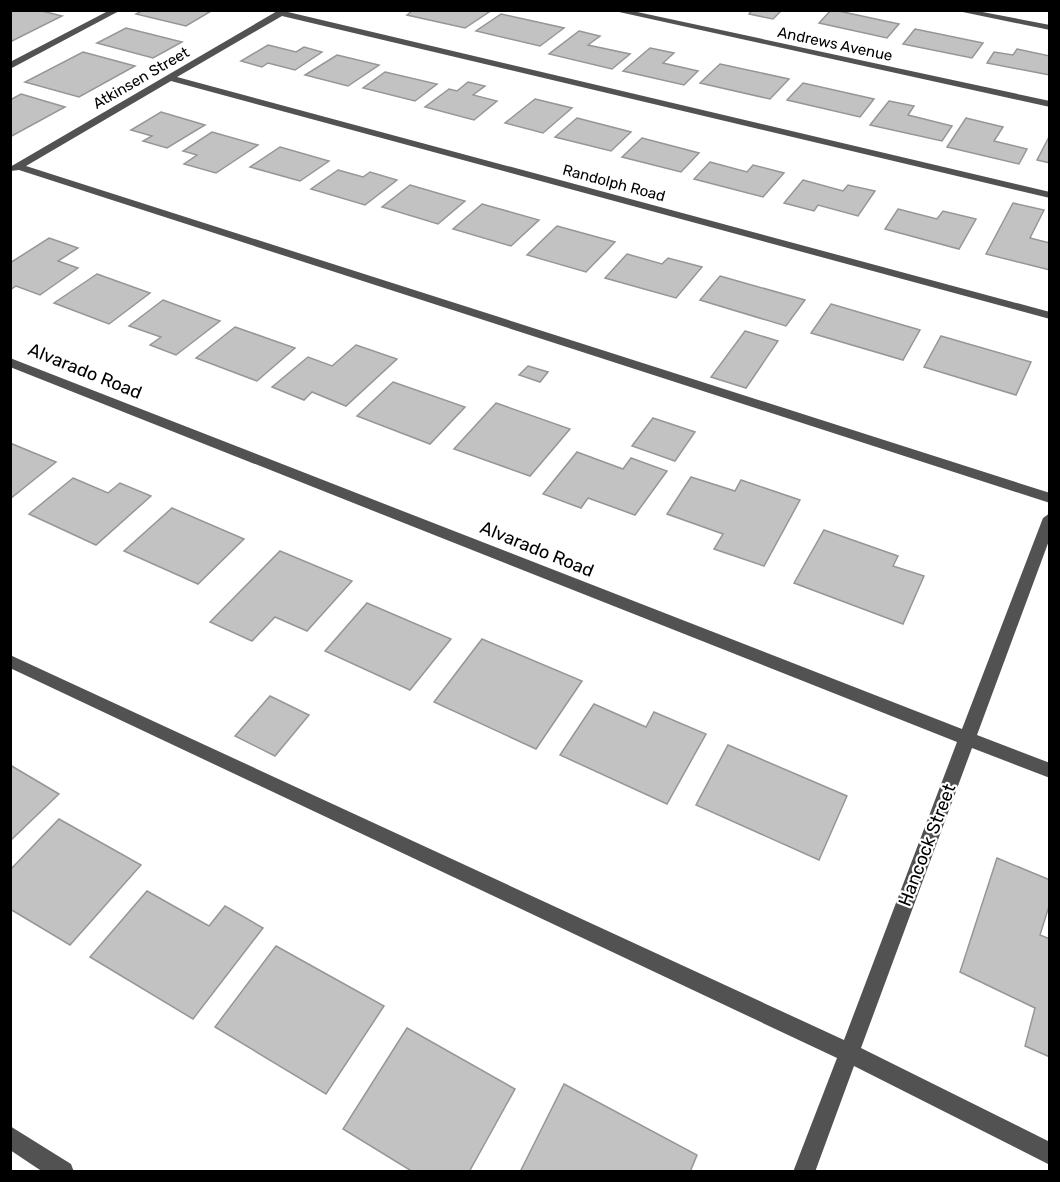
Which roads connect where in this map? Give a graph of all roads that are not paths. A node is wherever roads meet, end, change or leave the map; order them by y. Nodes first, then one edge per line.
1 (614, 10) edge
2 (957, 10) edge
3 (113, 11) edge
4 (284, 12) edge
5 (1050, 28) edge
6 (10, 66) edge
7 (170, 78) junction
8 (1050, 104) edge
9 (15, 169) edge
10 (1050, 195) edge
11 (1050, 316) edge
12 (10, 362) edge
13 (1050, 498) edge
14 (1050, 518) edge
15 (10, 661) edge
16 (967, 739) junction
17 (1050, 771) edge
18 (849, 1053) junction
19 (10, 1137) edge
20 (1050, 1155) edge
21 (63, 1172) edge
22 (804, 1172) edge

1 - 8 street, Andrews Avenue
2 - 5 street
3 - 6 street
4 - 7 street, Atkinsen Street
4 - 10 street
7 - 9 street, Atkinsen Street
7 - 11 street, Randolph Road
9 - 13 street
12 - 16 street, Alvarado Road
14 - 16 street, Hancock Street
15 - 18 street
16 - 17 street, Alvarado Road
16 - 18 street, Hancock Street
18 - 20 street
18 - 22 street, Hancock Street
19 - 21 street

